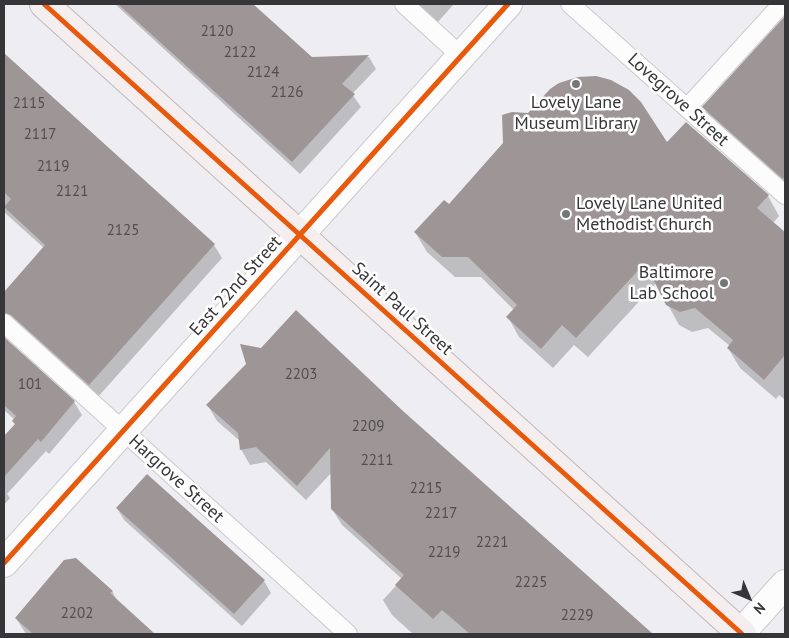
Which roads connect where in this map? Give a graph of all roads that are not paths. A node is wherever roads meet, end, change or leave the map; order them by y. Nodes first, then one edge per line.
1 (44, 4) edge
2 (404, 4) edge
3 (508, 4) edge
4 (570, 4) edge
5 (782, 4) edge
6 (461, 56) junction
7 (687, 108) junction
8 (785, 195) edge
9 (300, 235) junction
10 (4, 323) edge
11 (123, 431) junction
12 (4, 563) edge
13 (785, 584) edge
14 (348, 634) edge
15 (741, 634) edge

1 - 9 main road, Saint Paul Street
2 - 6 lane
3 - 6 street, East 22nd Street
4 - 7 lane, Lovegrove Street
5 - 7 lane
6 - 9 street, East 22nd Street
7 - 8 lane, Lovegrove Street
9 - 11 street, East 22nd Street
9 - 15 main road, Saint Paul Street
10 - 11 lane, Hargrove Street
11 - 12 street, East 22nd Street
11 - 14 lane, Hargrove Street
13 - 15 street

